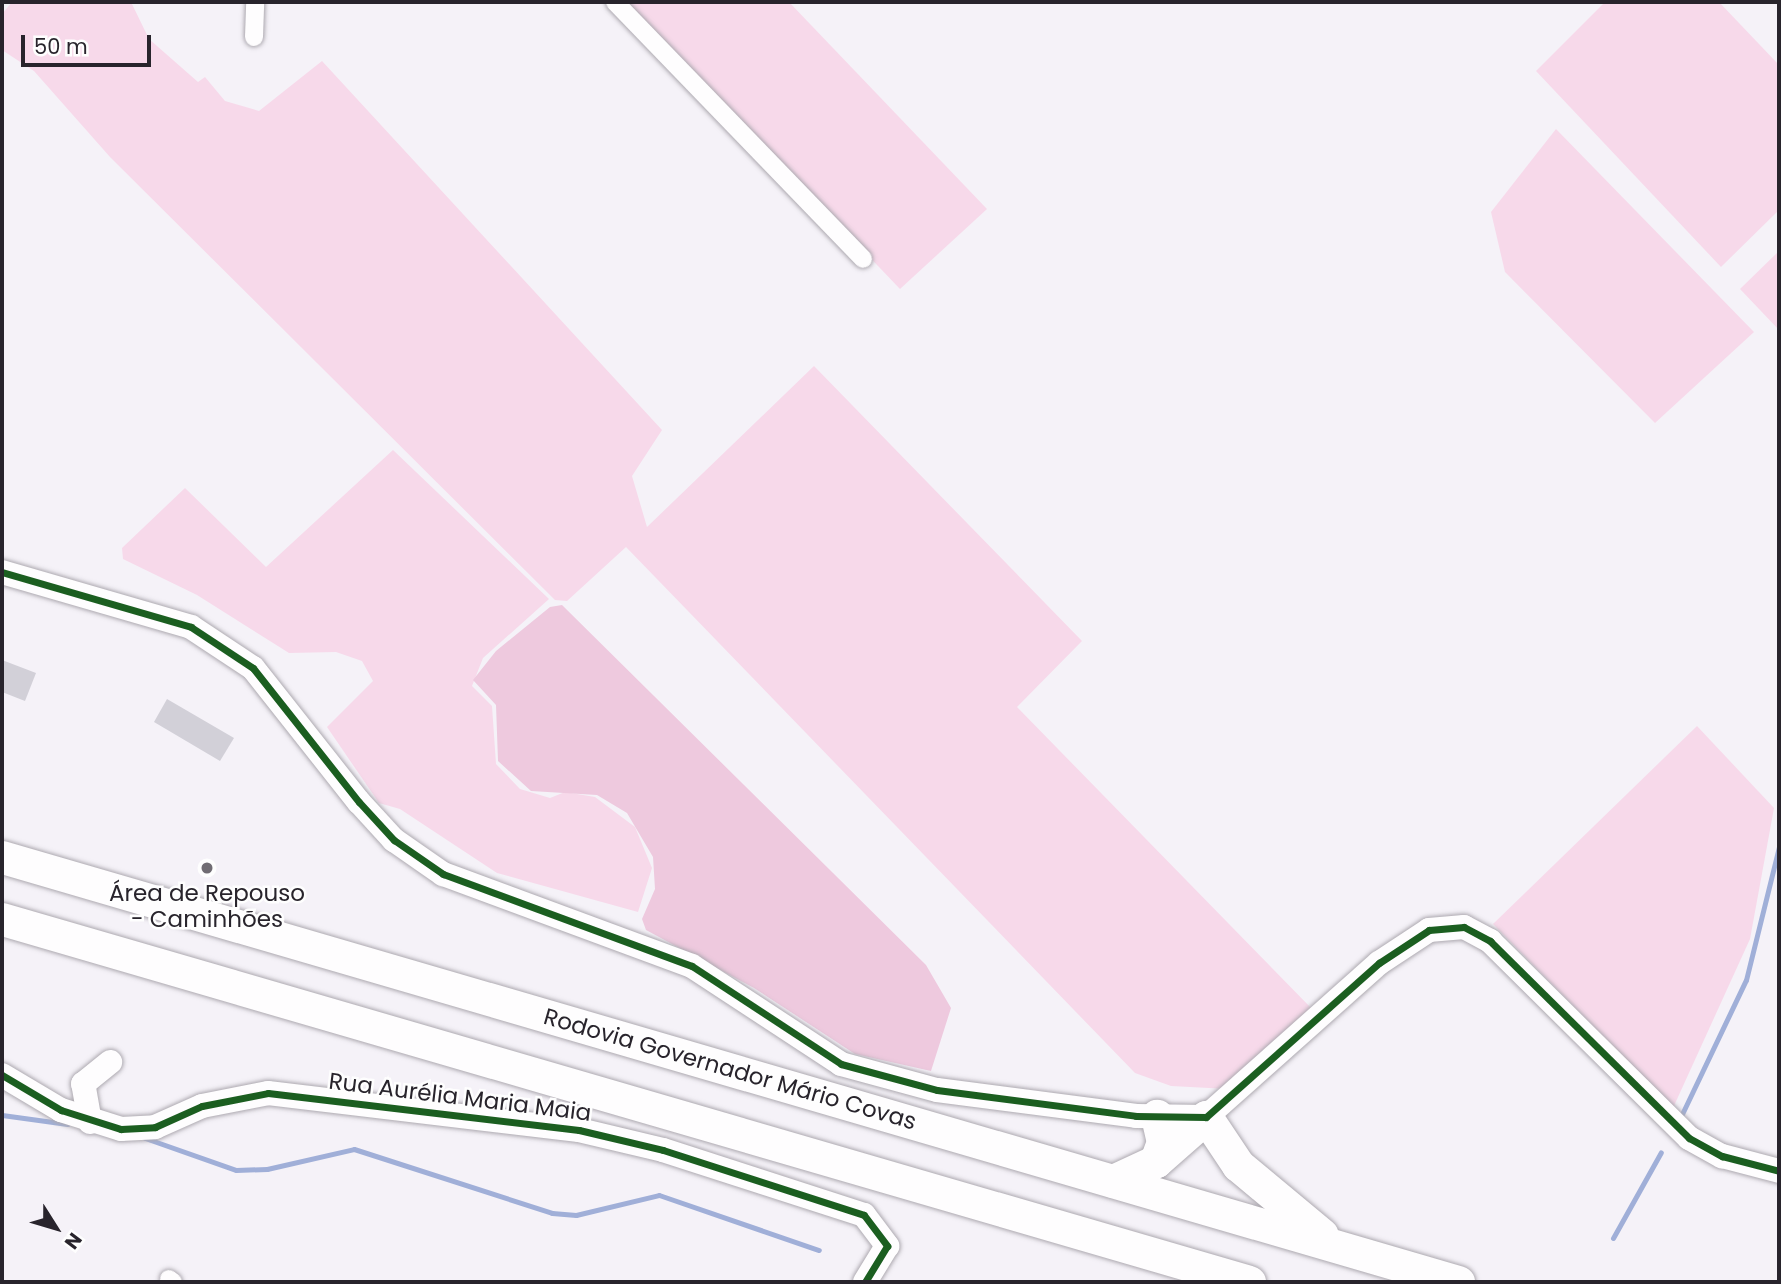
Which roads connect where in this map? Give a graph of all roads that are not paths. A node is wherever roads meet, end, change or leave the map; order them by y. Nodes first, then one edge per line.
1 (255, 2) edge
2 (615, 2) edge
3 (254, 37) dead end
4 (863, 259) dead end
5 (2, 572) edge
6 (2, 857) edge
7 (2, 919) edge
8 (110, 1062) dead end
9 (2, 1075) edge
10 (1157, 1116) junction
11 (1206, 1117) junction
12 (89, 1122) junction
13 (1156, 1161) junction
14 (1779, 1171) edge
15 (1112, 1181) junction
16 (1334, 1246) junction
17 (865, 1282) edge
18 (1249, 1282) edge
19 (1458, 1282) edge

1 - 3 street
2 - 4 street
5 - 10 street
6 - 15 highway, Rodovia Governador Mário Covas
7 - 18 highway
8 - 12 street
9 - 12 street
10 - 11 street
10 - 13 highway
11 - 13 highway
11 - 14 street
11 - 16 highway
12 - 17 street, Rua Aurélia Maria Maia
13 - 15 highway
15 - 16 highway, Rodovia Governador Mário Covas
16 - 19 highway, Rodovia Governador Mário Covas

